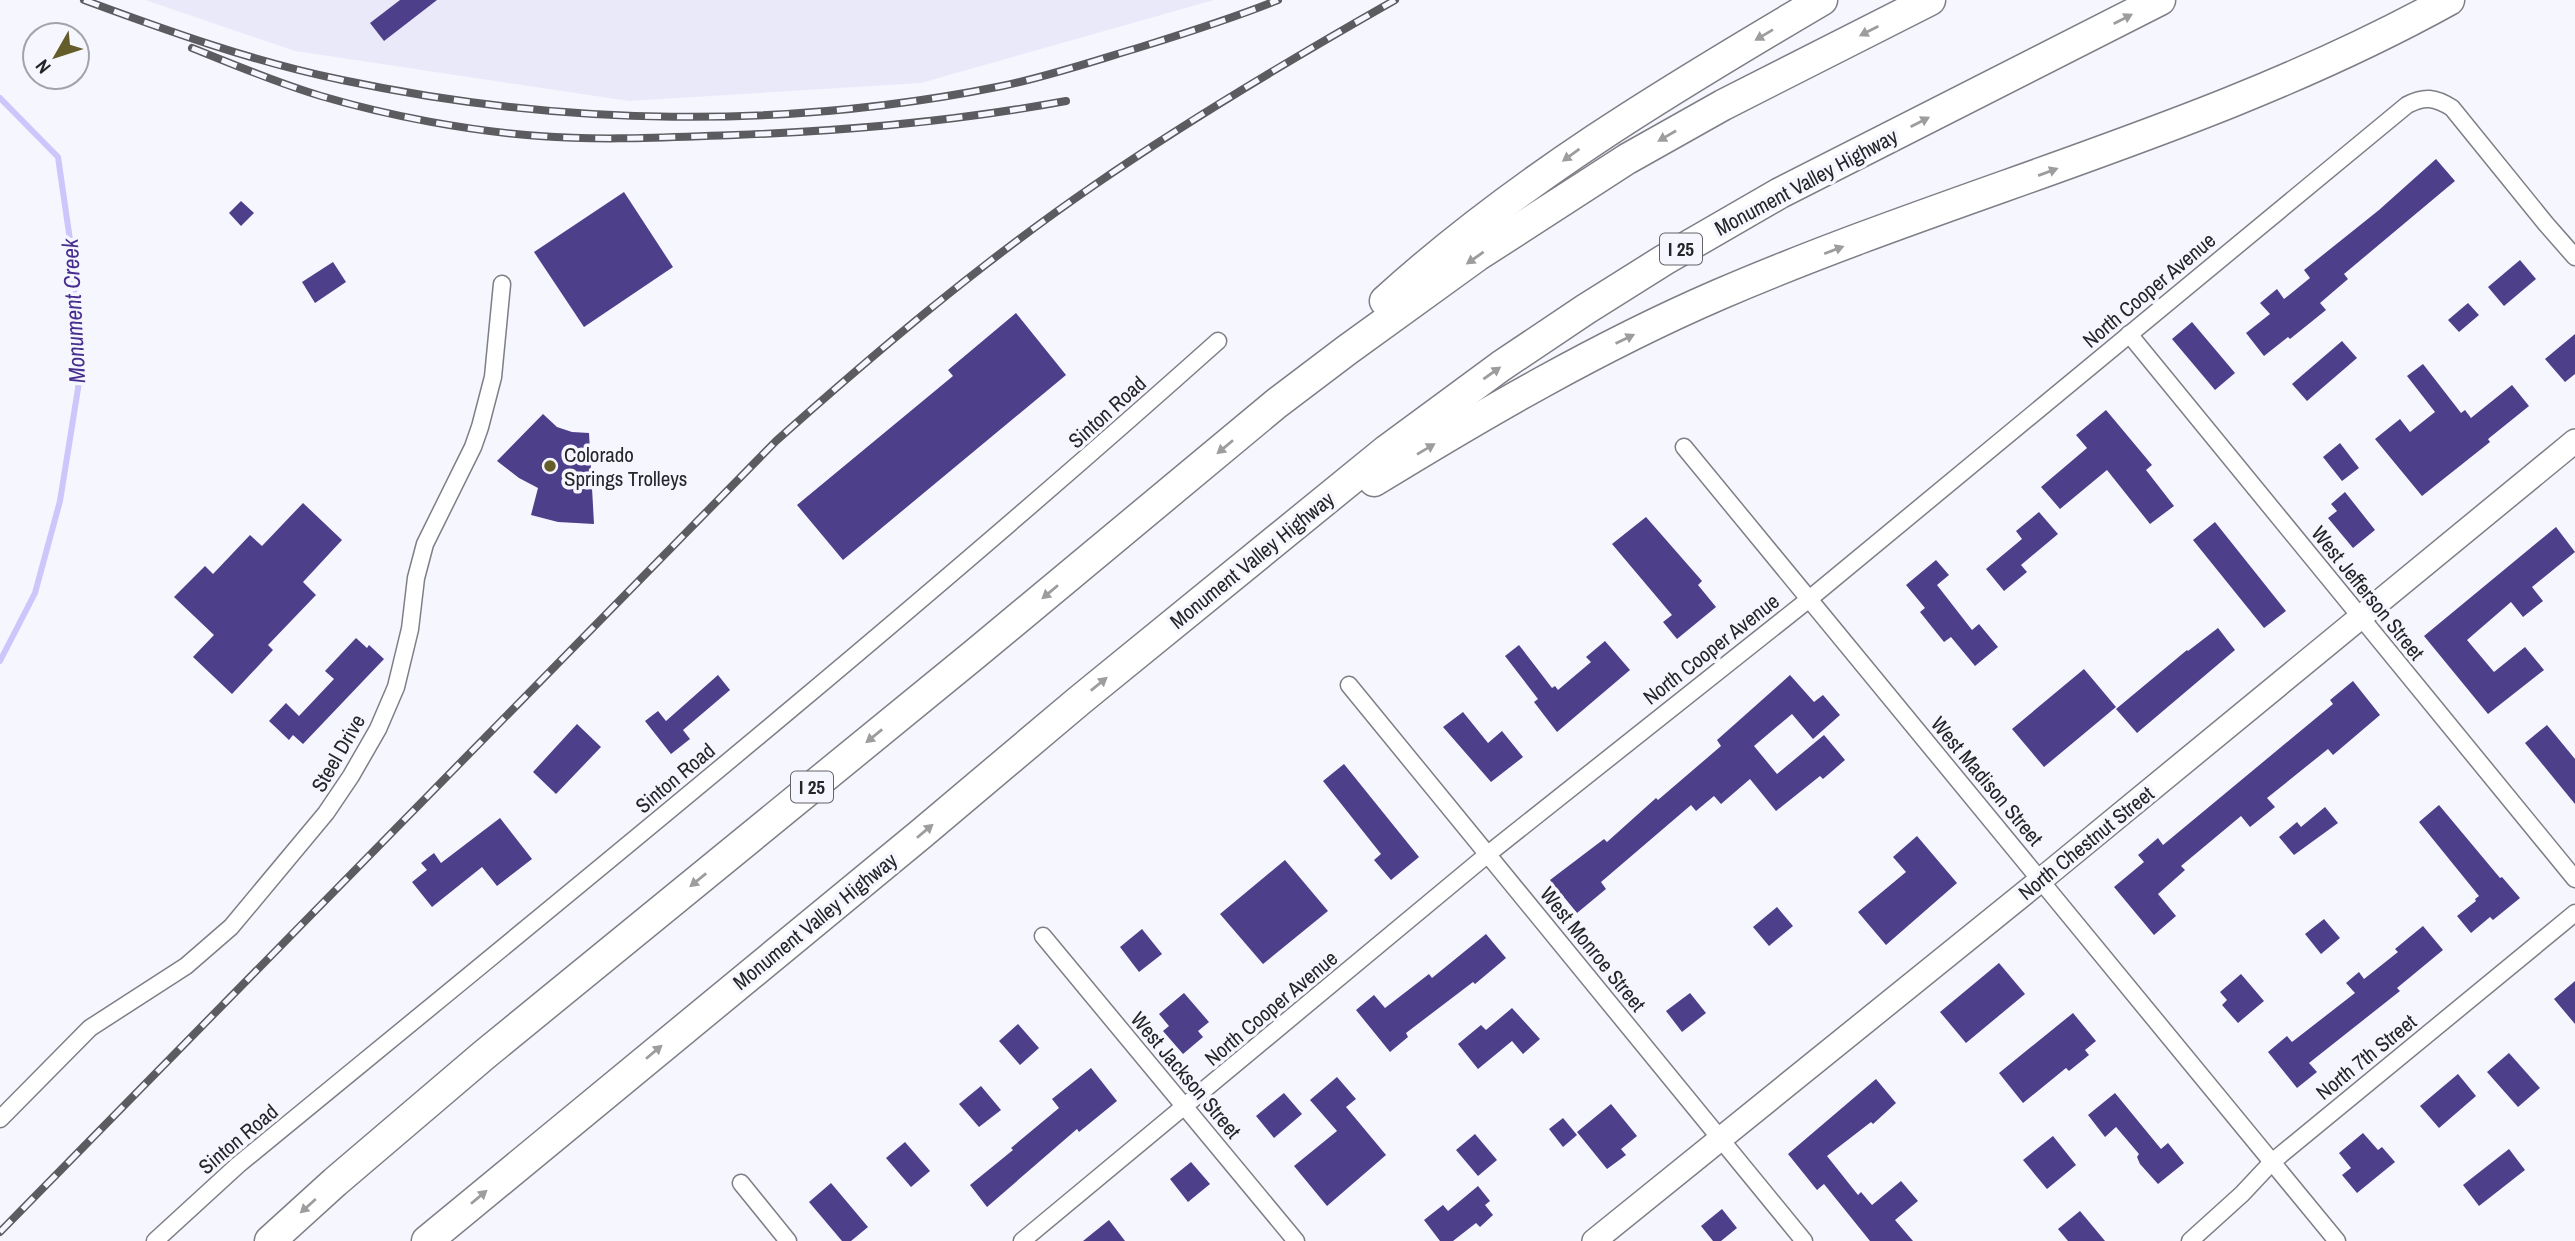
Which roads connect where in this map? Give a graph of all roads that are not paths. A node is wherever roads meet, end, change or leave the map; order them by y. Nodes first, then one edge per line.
1 (1822, 0) edge
2 (1930, 0) edge
3 (2160, 0) edge
4 (2449, 0) edge
5 (2575, 257) edge
6 (502, 284) dead end
7 (2129, 334) junction
8 (1218, 341) dead end
9 (1277, 403) junction
10 (2575, 440) edge
11 (1684, 447) dead end
12 (1245, 566) junction
13 (1808, 600) junction
14 (2361, 617) junction
15 (1349, 685) dead end
16 (1488, 853) junction
17 (2042, 879) junction
18 (2575, 879) edge
19 (2575, 913) edge
20 (1043, 936) dead end
21 (1186, 1106) junction
22 (0, 1118) edge
23 (1721, 1138) junction
24 (2272, 1162) junction
25 (741, 1184) dead end
26 (155, 1241) edge
27 (270, 1241) edge
28 (427, 1241) edge
29 (788, 1241) edge
30 (1022, 1241) edge
31 (1296, 1241) edge
32 (1594, 1241) edge
33 (1804, 1241) edge
34 (2190, 1241) edge
35 (2337, 1241) edge

1 -> 9 highway
2 -> 9 highway, I 25
12 -> 3 highway, Monument Valley Highway / I 25
12 -> 4 highway
5 - 7 street, North Cooper Avenue
6 - 22 street, Steel Drive
7 - 13 street, North Cooper Avenue
7 - 14 street, West Jefferson Street
8 - 26 street, Sinton Road
9 -> 27 highway, I 25
10 - 14 main road, North Chestnut Street
11 - 13 street, West Madison Street
28 -> 12 highway, Monument Valley Highway / I 25
13 - 16 street, North Cooper Avenue
13 - 17 street, West Madison Street
14 - 17 main road, North Chestnut Street
14 - 18 street, West Jefferson Street
15 - 16 street, West Monroe Street
16 - 21 street, North Cooper Avenue
16 - 23 street, West Monroe Street
17 - 23 main road, North Chestnut Street
17 - 24 street, West Madison Street
19 - 24 street, North 7th Street
20 - 21 street, West Jackson Street
21 - 30 street, North Cooper Avenue
21 - 31 street, West Jackson Street
23 - 32 main road, North Chestnut Street
23 - 33 street, West Monroe Street
24 - 34 street, North 7th Street
24 - 35 street, West Madison Street
25 - 29 street

